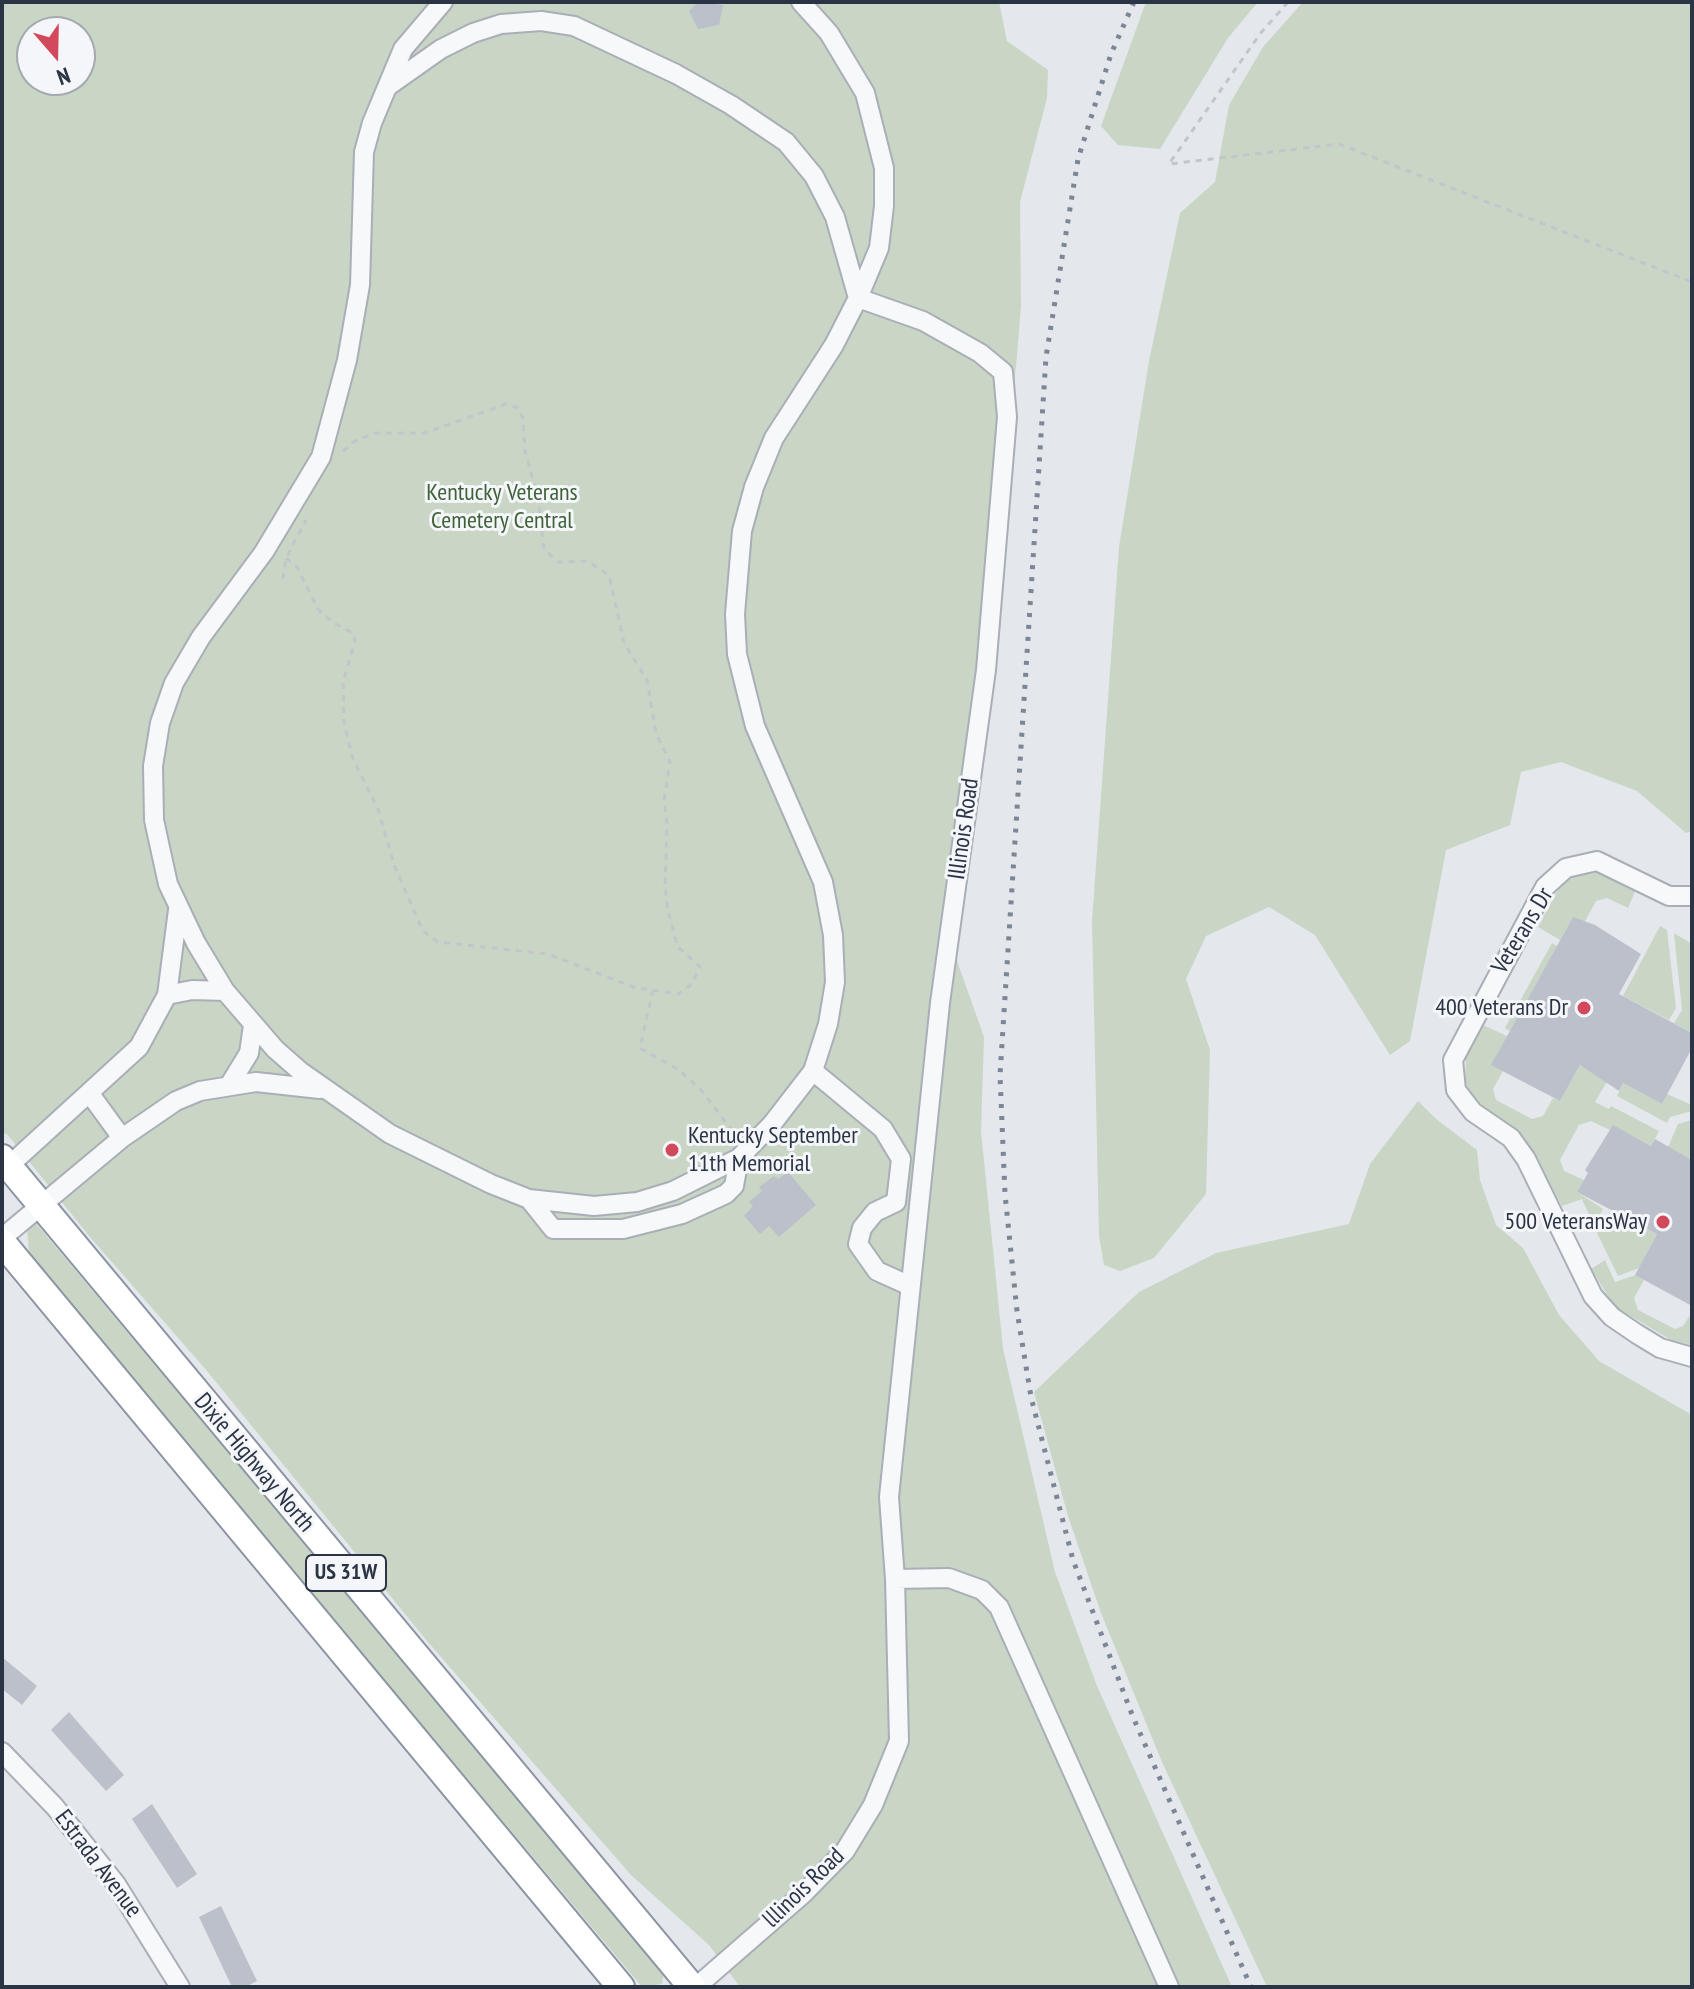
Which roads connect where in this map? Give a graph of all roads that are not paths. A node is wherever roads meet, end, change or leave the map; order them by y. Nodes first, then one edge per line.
1 (443, 2) edge
2 (801, 2) edge
3 (385, 88) junction
4 (858, 298) junction
5 (1692, 896) edge
6 (178, 908) junction
7 (225, 991) junction
8 (167, 995) junction
9 (253, 1025) junction
10 (813, 1071) junction
11 (230, 1084) junction
12 (322, 1089) junction
13 (90, 1094) junction
14 (122, 1138) junction
15 (739, 1158) junction
16 (4, 1165) edge
17 (529, 1199) junction
18 (40, 1205) junction
19 (2, 1240) edge
20 (908, 1285) junction
21 (1692, 1357) edge
22 (895, 1579) junction
23 (2, 1752) edge
24 (180, 1987) edge
25 (621, 1987) edge
26 (694, 1987) edge
27 (1169, 1987) edge

1 - 3 street
2 - 4 street
3 - 4 street
3 - 6 street
4 - 10 street
4 - 20 street, Illinois Road
5 - 21 street, Veterans Dr
6 - 7 street
6 - 8 street
7 - 8 street
7 - 9 street
8 - 13 street
9 - 11 street
9 - 12 street
10 - 15 street
10 - 20 street
11 - 12 street
11 - 14 street
12 - 17 street
13 - 14 street
13 - 16 street
14 - 18 street
15 - 17 street
15 - 17 street
16 - 18 highway, Dixie Highway North / US 31W
18 - 19 street
18 - 26 highway, Dixie Highway North / US 31W
19 - 25 highway, US 31W
20 - 22 street, Illinois Road
22 - 26 street, lllinois Road
22 - 27 street
23 - 24 street, Estrada Avenue

